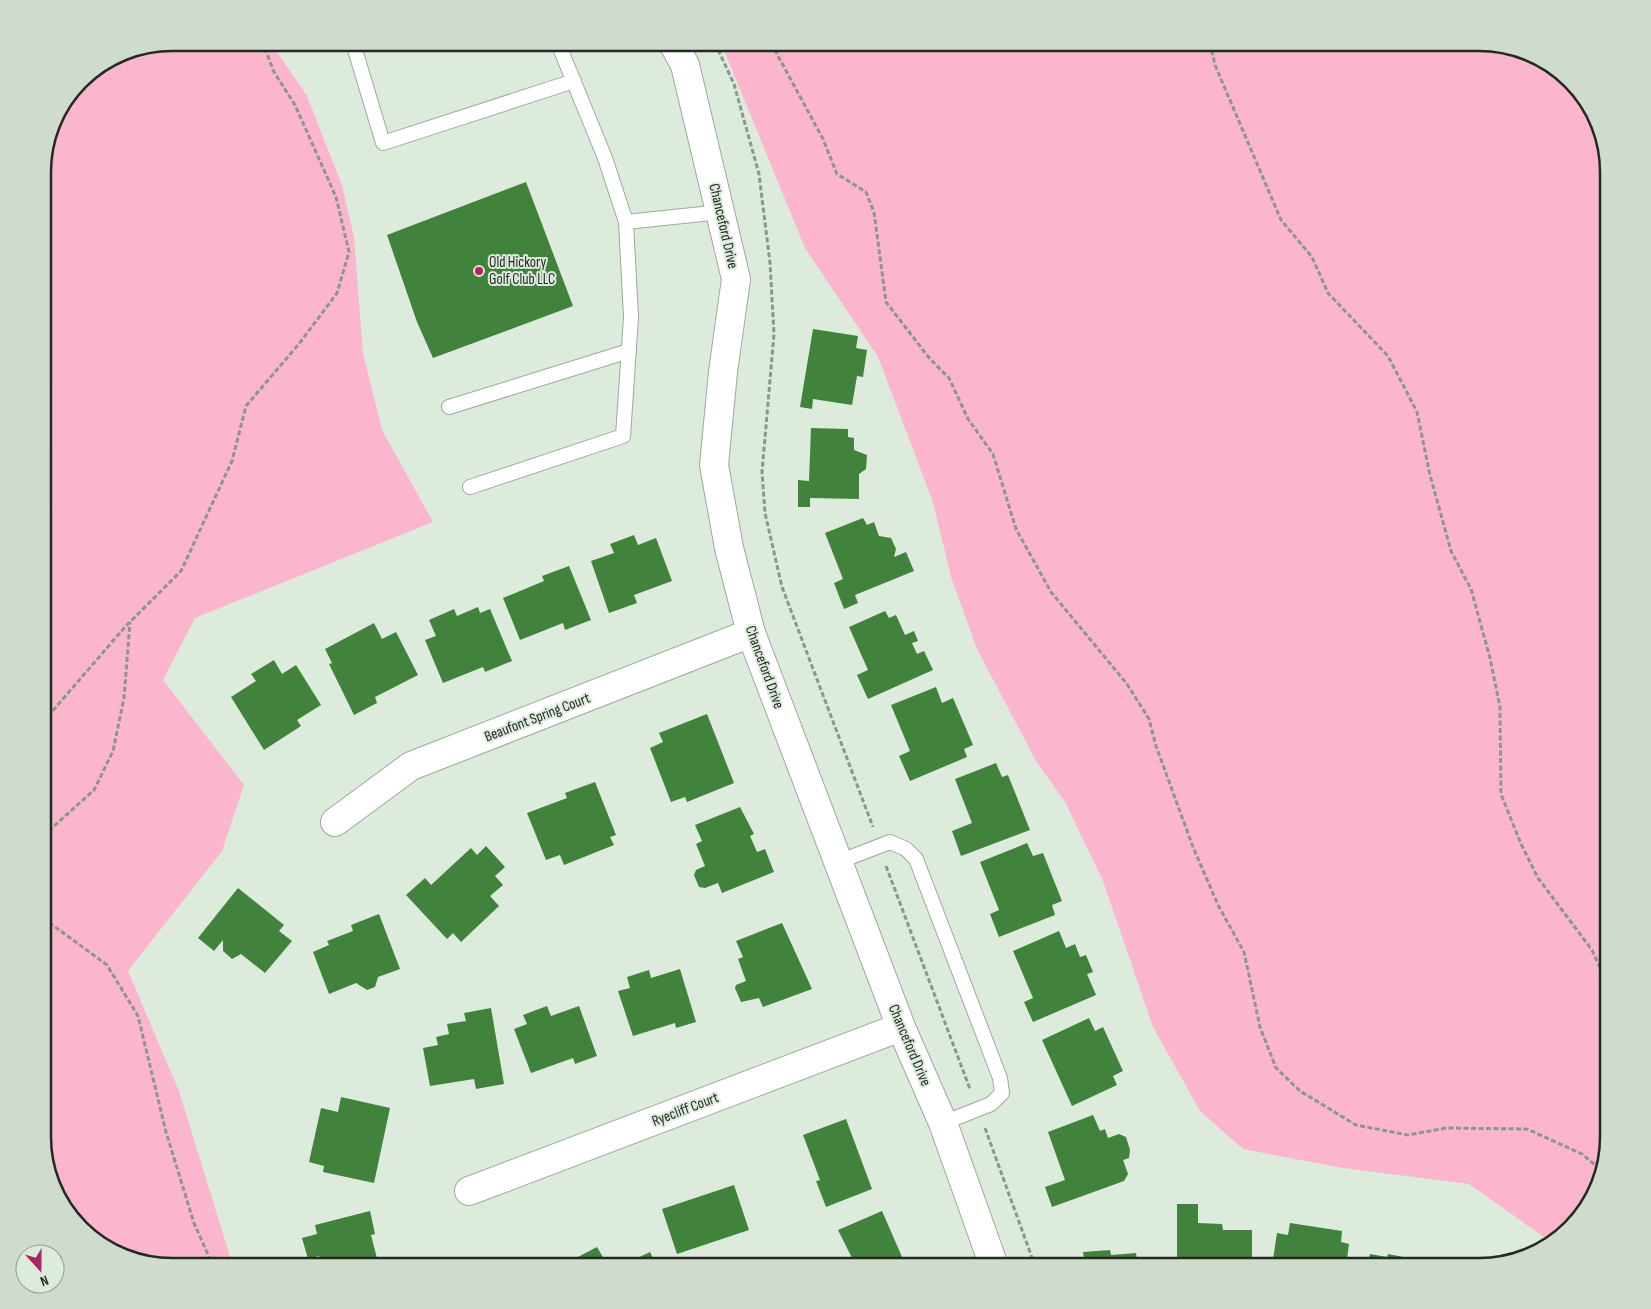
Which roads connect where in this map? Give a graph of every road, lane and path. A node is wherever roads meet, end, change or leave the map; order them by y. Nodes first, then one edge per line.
1 (1212, 51) edge
2 (267, 52) edge
3 (355, 52) edge
4 (562, 52) edge
5 (678, 52) edge
6 (719, 52) edge
7 (777, 52) edge
8 (574, 81) junction
9 (720, 212) junction
10 (626, 222) junction
11 (629, 351) junction
12 (449, 407) dead end
13 (470, 487) dead end
14 (130, 622) junction
15 (751, 633) junction
16 (52, 712) edge
17 (335, 822) dead end
18 (52, 828) edge
19 (880, 847) junction
20 (838, 862) junction
21 (52, 925) edge
22 (1600, 968) edge
23 (901, 1027) junction
24 (978, 1109) junction
25 (942, 1123) junction
26 (1596, 1166) edge
27 (469, 1191) dead end
28 (210, 1258) edge
29 (991, 1258) edge
30 (1032, 1258) edge

1 - 22 path
2 - 14 path
3 - 8 lane
4 - 8 lane
5 - 9 street, Chanceford Drive
6 - 19 path
7 - 26 path
8 - 10 lane
9 - 10 lane
9 - 15 street, Chanceford Drive
10 - 11 lane
11 - 12 lane
11 - 13 lane
14 - 16 path
14 - 18 path
15 - 17 street, Beaufont Spring Court
15 - 20 street, Chanceford Drive
19 - 20 lane
19 - 24 path
19 - 24 lane
20 - 23 street, Chanceford Drive
21 - 28 path
23 - 25 street, Chanceford Drive
23 - 27 street, Ryecliff Court
24 - 25 lane
24 - 30 path
25 - 29 street, Chanceford Drive

